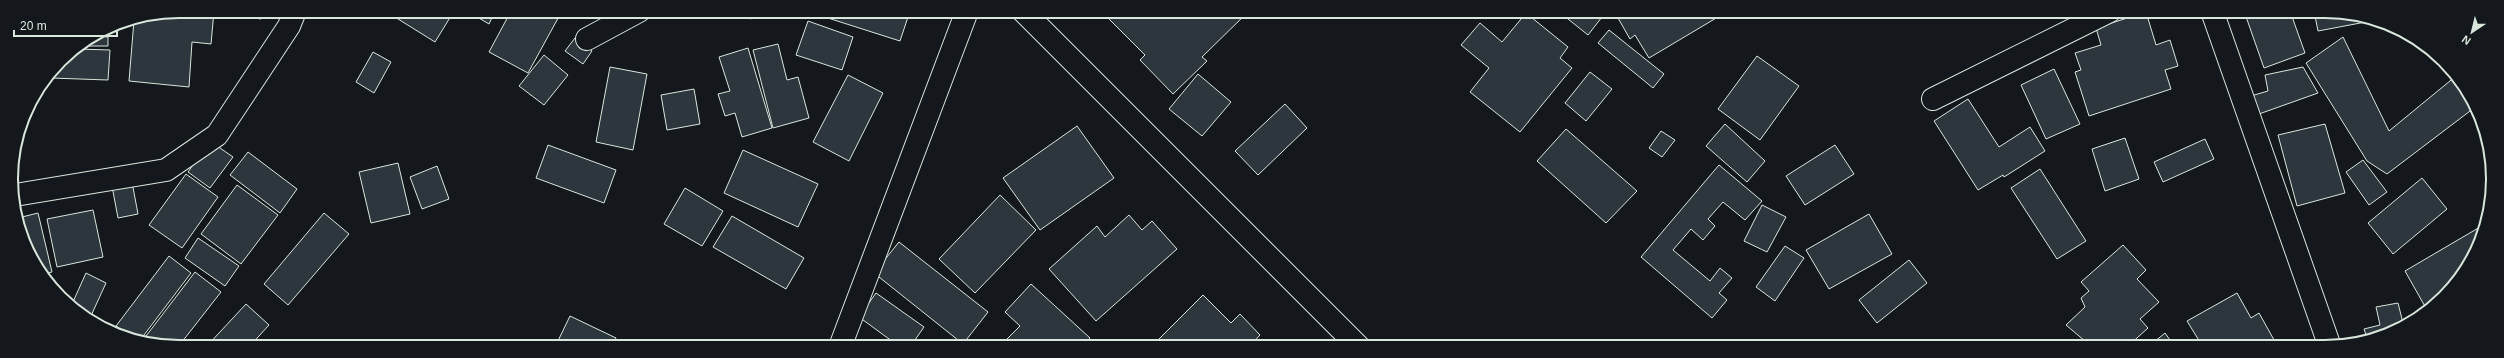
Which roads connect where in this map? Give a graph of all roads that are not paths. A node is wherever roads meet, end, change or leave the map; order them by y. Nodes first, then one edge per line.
1 (292, 18) edge
2 (626, 18) edge
3 (964, 18) edge
4 (1030, 18) edge
5 (2096, 18) edge
6 (2214, 18) edge
7 (587, 39) dead end
8 (1933, 99) dead end
9 (18, 194) edge
10 (843, 340) edge
11 (1353, 340) edge
12 (2328, 340) edge

1 - 9 street
2 - 7 street
3 - 10 street
4 - 11 street
5 - 8 street
6 - 12 street

